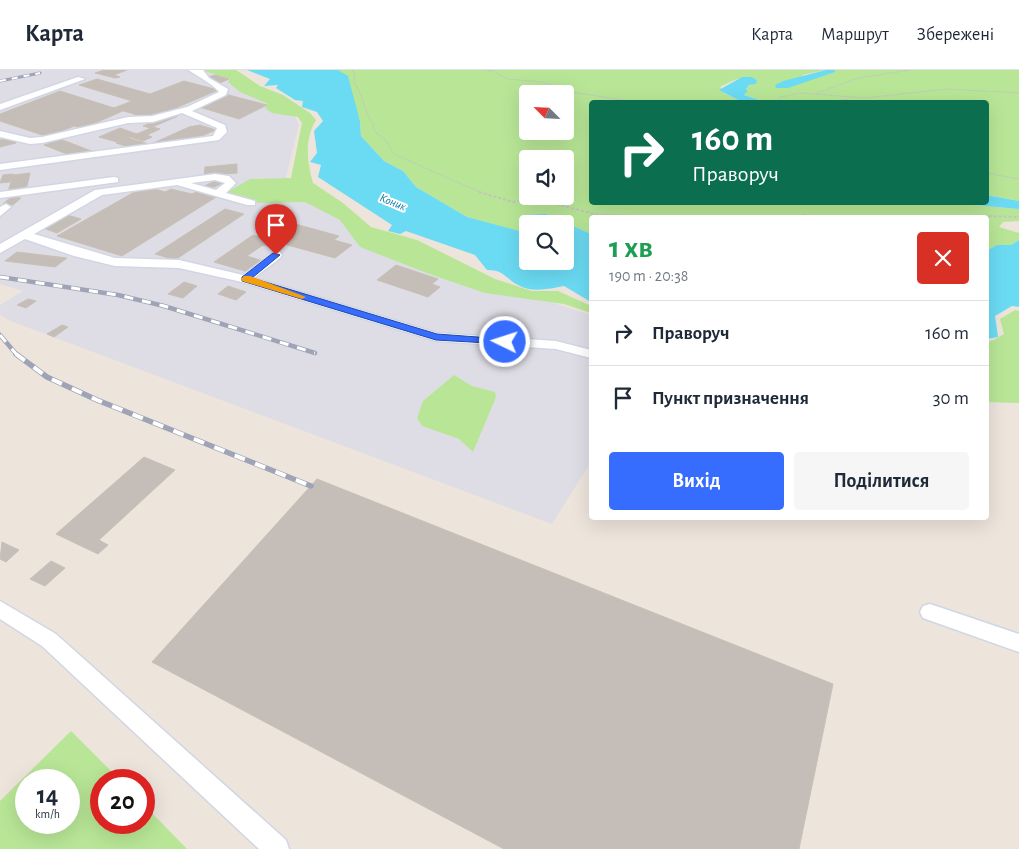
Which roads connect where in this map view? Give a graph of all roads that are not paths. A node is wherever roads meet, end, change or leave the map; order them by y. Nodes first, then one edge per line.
1 (192, 70) edge
2 (81, 79) dead end
3 (0, 107) edge
4 (186, 109) junction
5 (0, 134) edge
6 (85, 141) dead end
7 (116, 152) junction
8 (0, 167) edge
9 (192, 169) dead end
10 (175, 182) junction
11 (218, 194) junction
12 (0, 195) edge
13 (250, 203) dead end
14 (24, 235) junction
15 (0, 248) edge
16 (276, 255) dead end
17 (245, 279) junction
18 (589, 353) edge
19 (0, 609) edge
20 (930, 612) dead end
21 (1019, 643) edge
22 (277, 849) edge

1 - 4 lane
2 - 3 lane
4 - 5 lane
4 - 7 lane
6 - 7 lane
7 - 8 lane
9 - 12 lane
10 - 11 lane
10 - 11 lane
10 - 14 lane
11 - 13 lane
14 - 15 lane
14 - 17 lane
16 - 17 lane
17 - 18 lane
19 - 22 lane
20 - 21 lane

